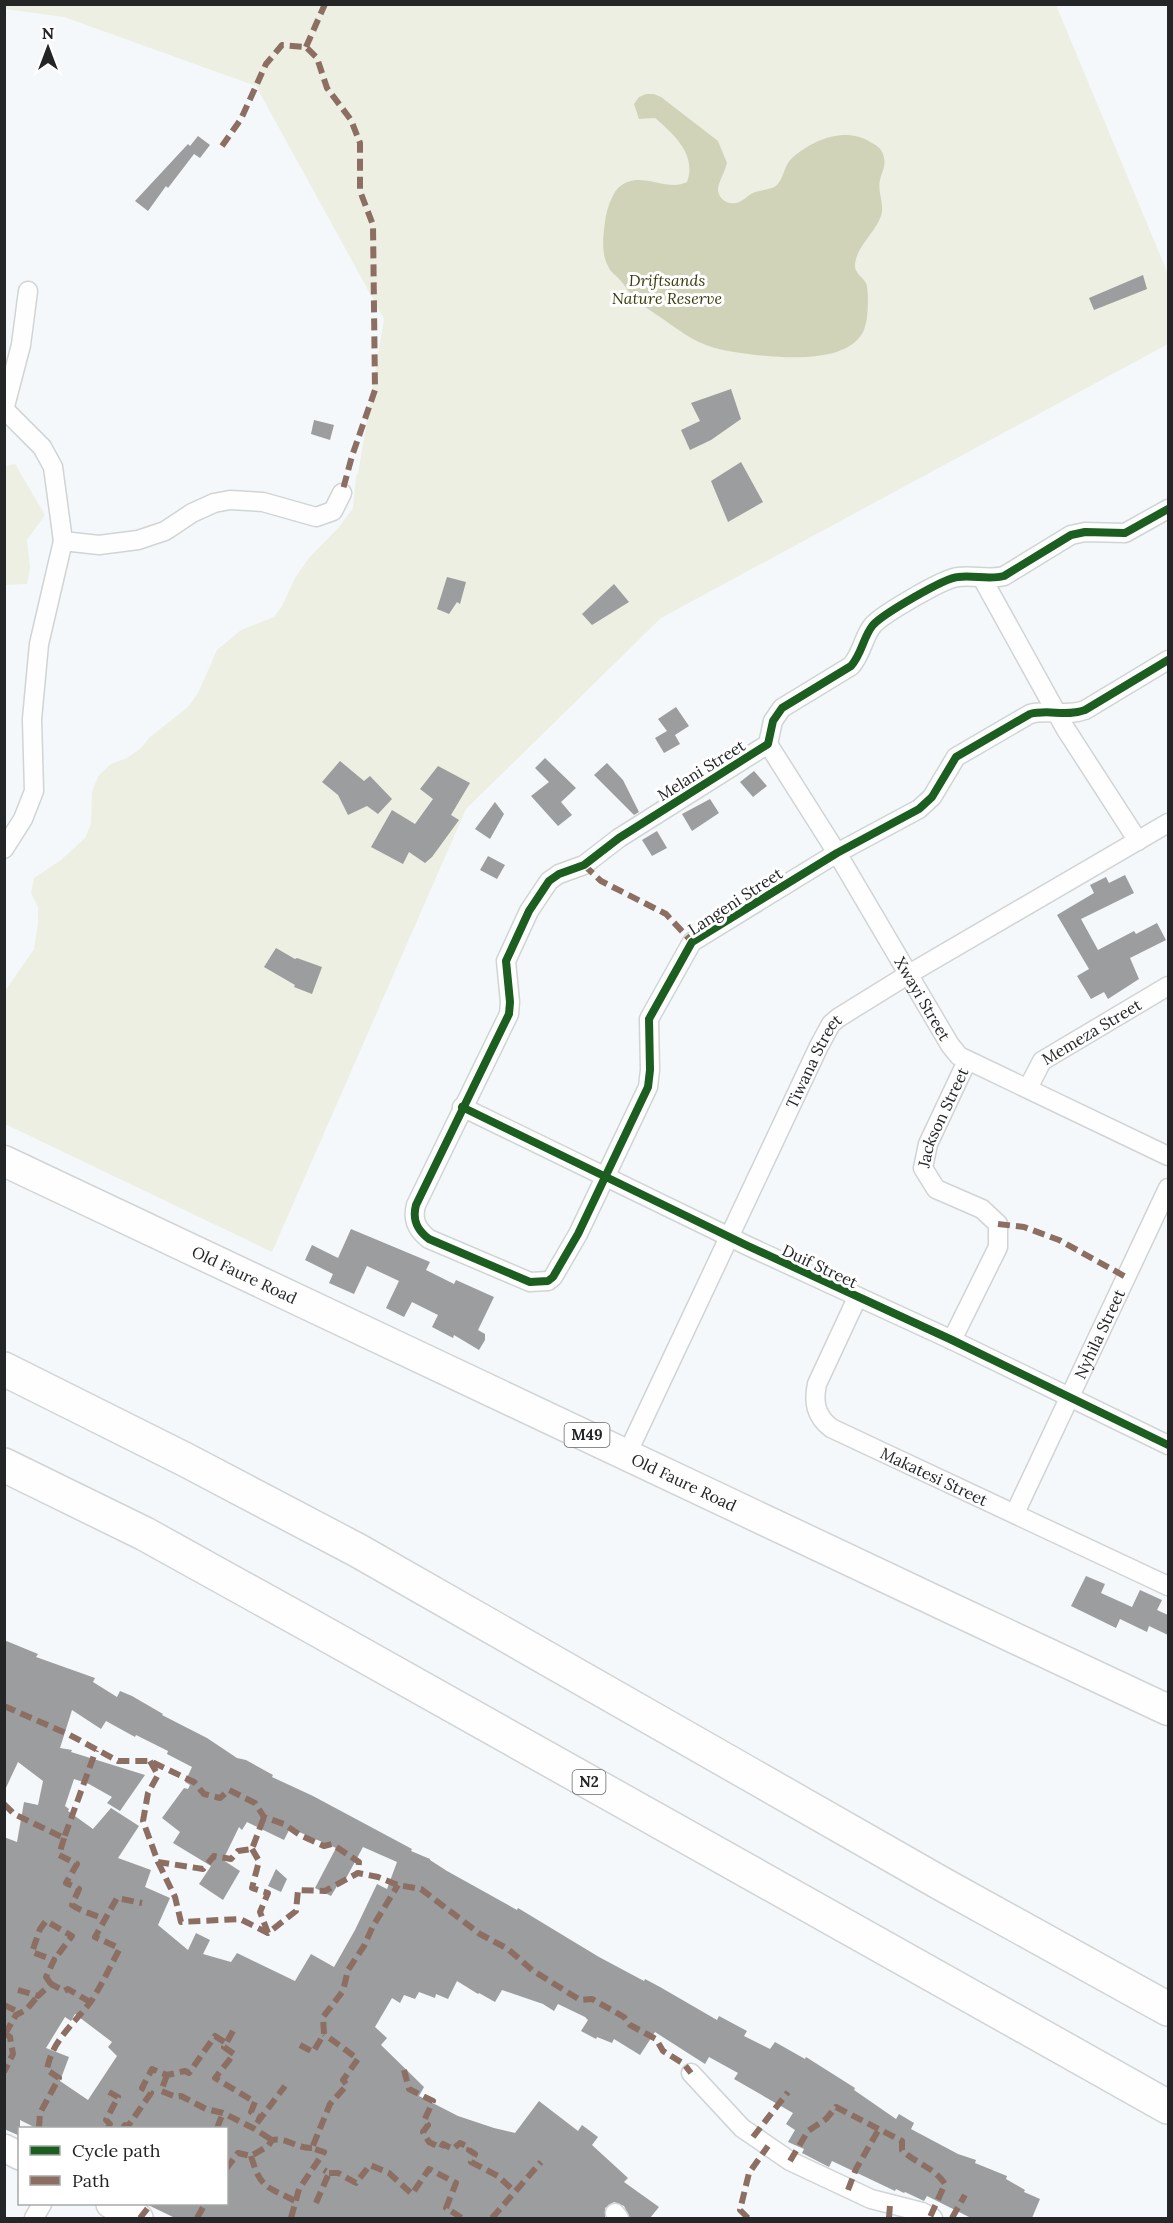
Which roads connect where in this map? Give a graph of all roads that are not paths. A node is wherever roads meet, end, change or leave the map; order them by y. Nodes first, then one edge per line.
1 (28, 291) dead end
2 (5, 410) edge
3 (342, 493) dead end
4 (1168, 509) edge
5 (63, 541) junction
6 (982, 578) junction
7 (1168, 660) edge
8 (1057, 713) junction
9 (768, 744) junction
10 (1168, 823) edge
11 (1138, 841) junction
12 (4, 849) edge
13 (837, 853) junction
14 (909, 974) junction
15 (1168, 986) edge
16 (968, 1061) junction
17 (1028, 1088) junction
18 (462, 1107) junction
19 (1168, 1156) edge
20 (4, 1161) edge
21 (605, 1176) junction
22 (1168, 1188) edge
23 (416, 1224) joint
24 (730, 1237) junction
25 (856, 1298) junction
26 (952, 1340) junction
27 (4, 1369) edge
28 (1070, 1399) junction
29 (1168, 1445) edge
30 (627, 1454) junction
31 (4, 1465) edge
32 (1015, 1513) junction
33 (1168, 1586) edge
34 (1168, 1710) edge
35 (1168, 2009) edge
36 (691, 2073) dead end
37 (1168, 2107) edge
38 (4, 2148) edge
39 (18, 2155) edge
40 (113, 2205) edge
41 (139, 2218) edge
42 (933, 2218) edge

1 - 2 street
2 - 5 street
3 - 5 street
4 - 6 street, Melani Street
5 - 12 street
6 - 8 street
6 - 9 street, Melani Street
7 - 8 street, Langeni Street
8 - 11 street
8 - 13 street, Langeni Street
9 - 13 street, Xwayi Street
9 - 18 street, Melani Street
10 - 11 street, Tiwana Street
11 - 14 street, Tiwana Street
13 - 14 street, Xwayi Street
13 - 21 street, Langeni Street
14 - 16 street, Xwayi Street
14 - 24 street, Tiwana Street
15 - 17 street, Memeza Street
16 - 17 street, Xwayi Street
16 - 26 street, Jackson Street
17 - 19 street, Xwayi Street
18 - 21 street, Duif Street
18 - 23 street, Melani Street
20 - 30 main road, Old Faure Road / M49
21 - 23 street, Langeni Street
21 - 24 street, Duif Street
22 - 28 street, Nyhila Street
24 - 25 street, Duif Street
24 - 30 street, Tiwana Street
25 - 26 street, Duif Street
25 - 32 street, Makatesi Street
26 - 28 street, Duif Street
27 - 35 highway
28 - 29 street, Duif Street
28 - 32 street, Nyhila Street
30 - 34 main road, Old Faure Road / M49
31 - 37 highway, N2
32 - 33 street, Makatesi Street
36 - 42 street
38 - 39 street
40 - 41 street

